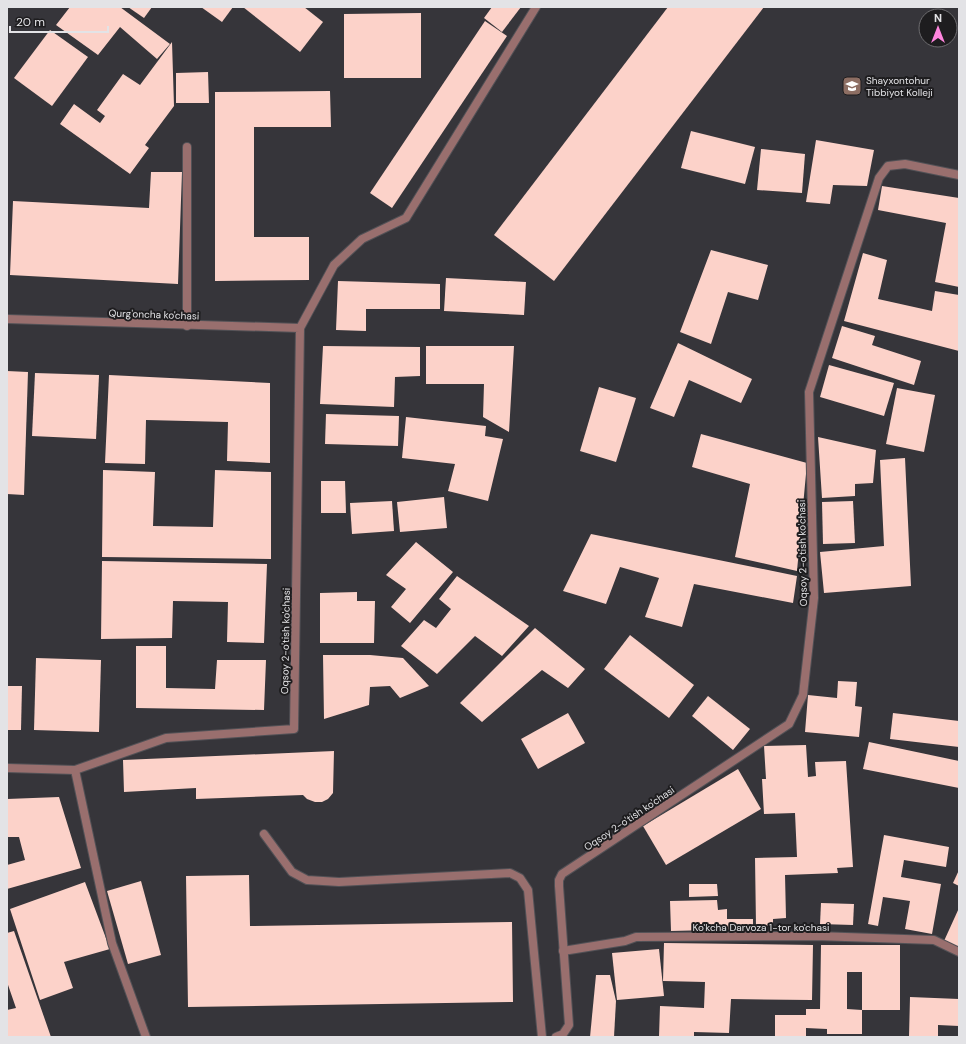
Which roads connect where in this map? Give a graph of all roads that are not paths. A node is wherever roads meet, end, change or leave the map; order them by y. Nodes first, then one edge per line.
1 (536, 7) edge
2 (187, 147) dead end
3 (959, 175) edge
4 (7, 319) edge
5 (187, 326) junction
6 (300, 328) junction
7 (7, 768) edge
8 (75, 770) junction
9 (264, 834) dead end
10 (563, 951) junction
11 (959, 952) edge
12 (146, 1037) edge
13 (542, 1037) edge
14 (556, 1037) edge

1 - 6 street
2 - 5 street
3 - 10 street, Oqsoy 2-o'tish ko'chasi
4 - 5 street, Qurg'oncha ko'chasi
5 - 6 street, Qurg'oncha ko'chasi
6 - 8 street, Oqsoy 2-o'tish ko'chasi
7 - 8 street, Oqsoy 2-o'tish ko'chasi
8 - 12 street
9 - 13 street
10 - 11 street, Ko'kcha Darvoza 1-tor ko'chasi
10 - 14 street, Oqsoy 2-o'tish ko'chasi

